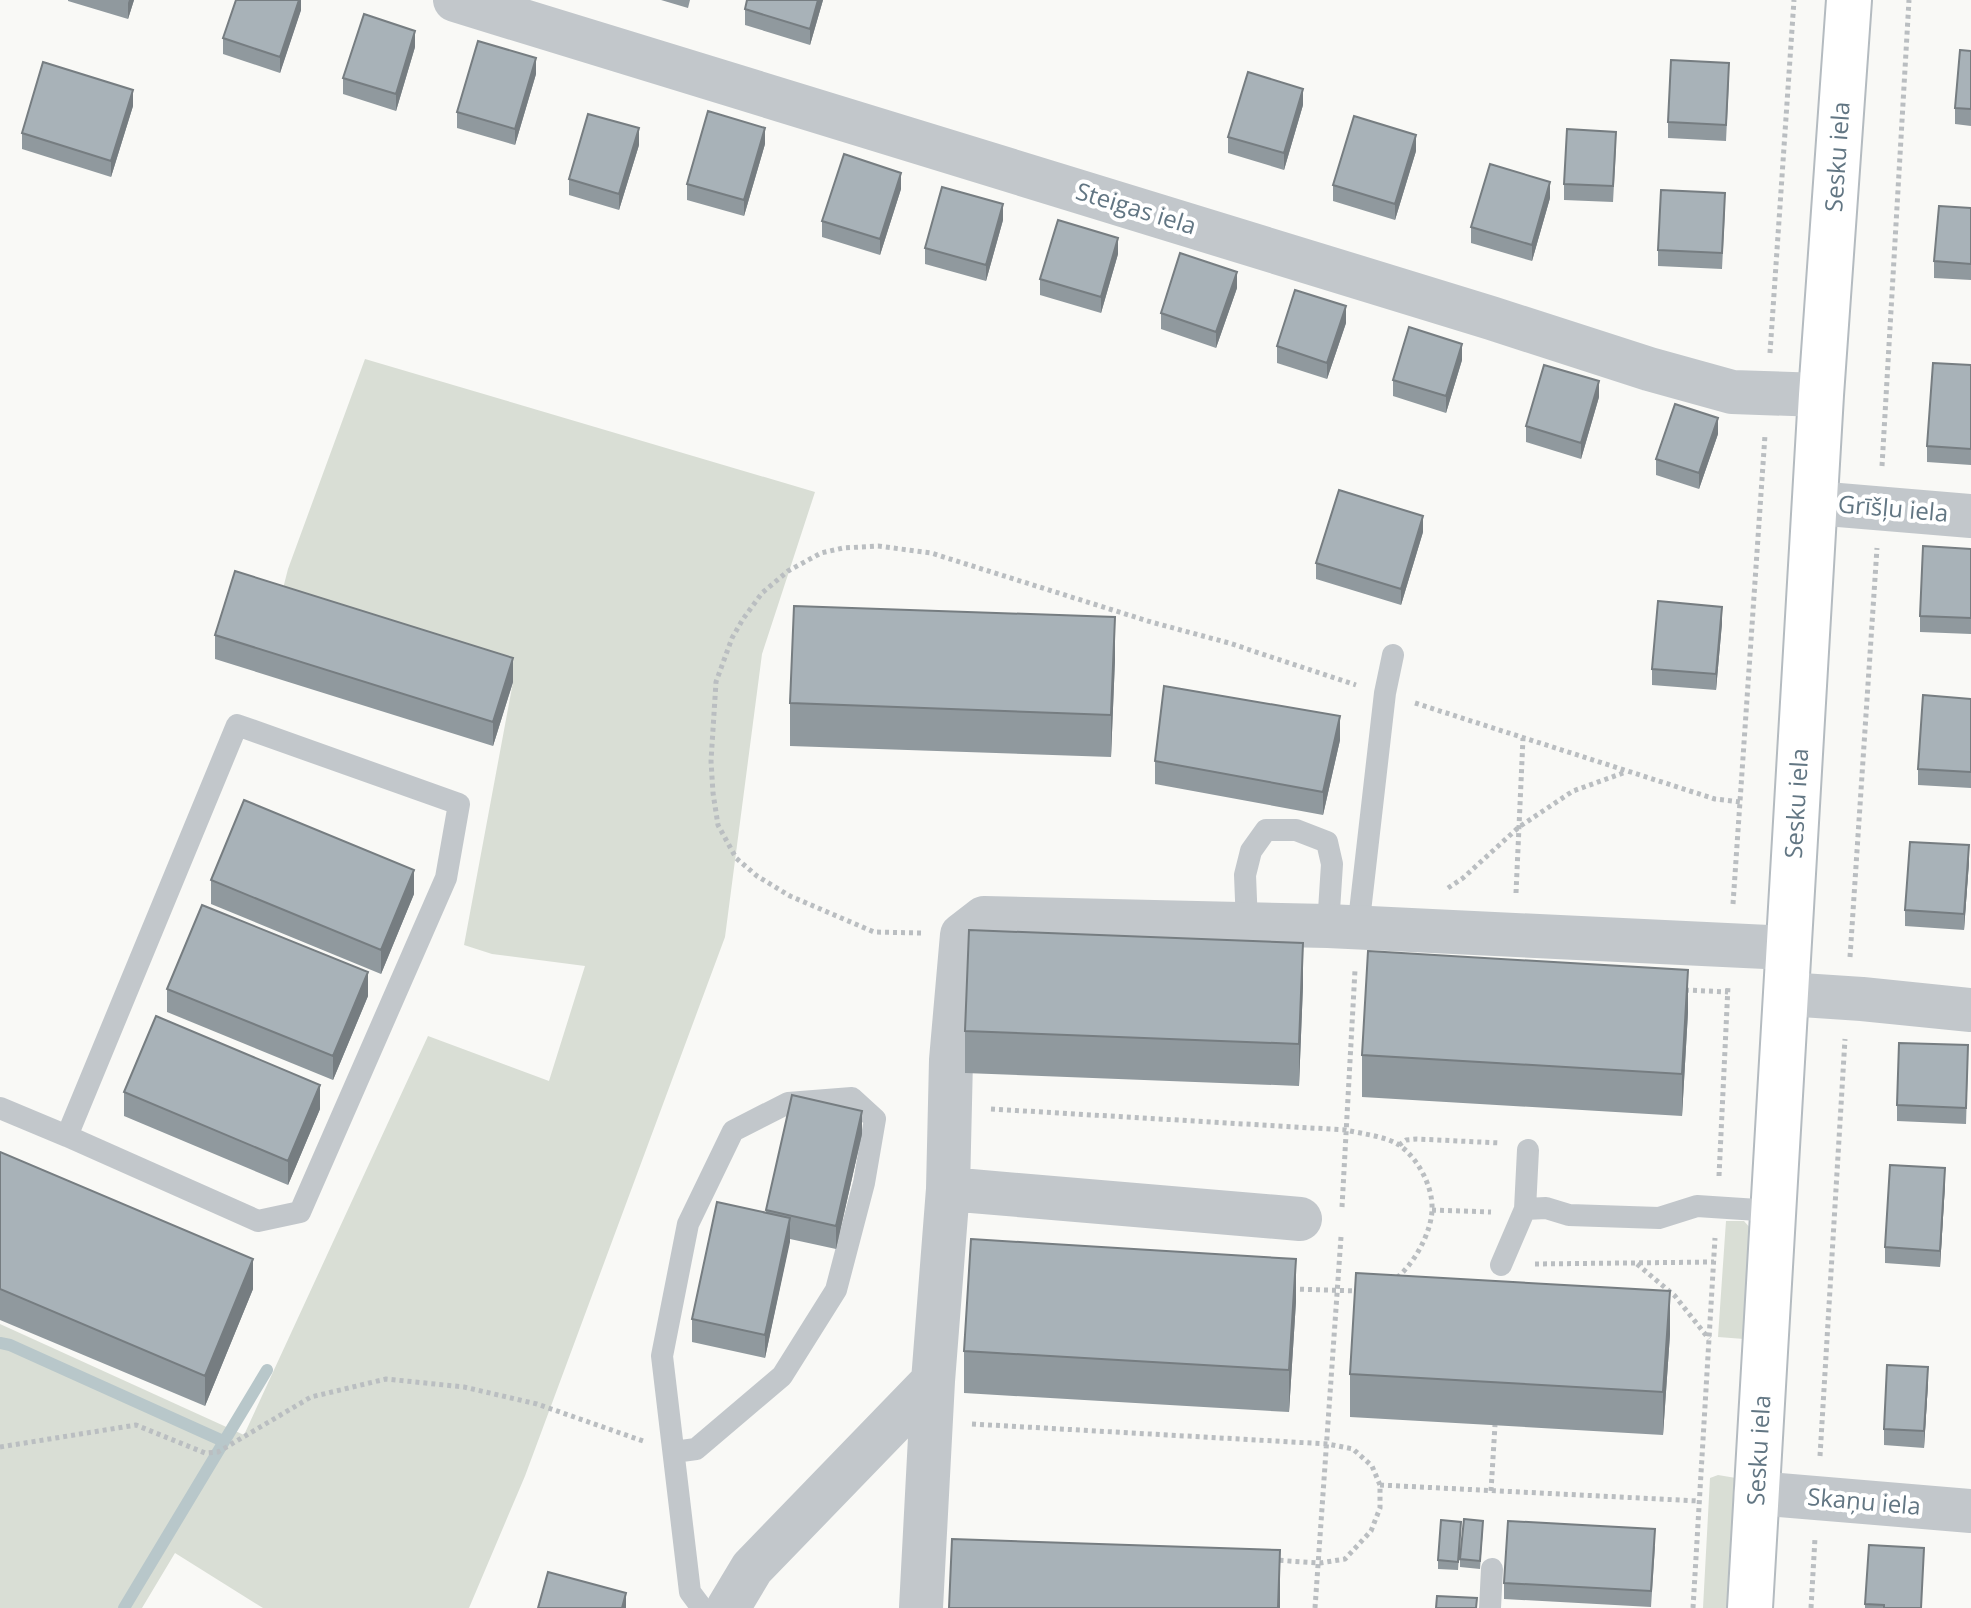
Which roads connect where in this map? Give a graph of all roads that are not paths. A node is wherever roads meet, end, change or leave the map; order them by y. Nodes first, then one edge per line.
1 (455, 0) edge
2 (1849, 0) edge
3 (1821, 395) junction
4 (1815, 503) junction
5 (1971, 516) edge
6 (1393, 655) dead end
7 (1247, 924) junction
8 (1362, 928) junction
9 (1788, 948) junction
10 (1786, 994) junction
11 (1971, 1010) edge
12 (0, 1108) edge
13 (67, 1136) junction
14 (1528, 1150) road end
15 (948, 1189) junction
16 (1525, 1209) junction
17 (1773, 1211) junction
18 (1321, 1219) road end
19 (1501, 1265) road end
20 (932, 1401) junction
21 (674, 1452) junction
22 (1756, 1493) junction
23 (1971, 1511) edge
24 (1492, 1569) dead end
25 (702, 1608) edge
26 (728, 1608) edge
27 (921, 1608) edge
28 (1490, 1608) edge
29 (1750, 1608) edge

1 - 3 street, Steigas iela
2 - 3 street, Sesku iela
3 - 4 street, Sesku iela
4 - 5 street, Grīšļu iela
4 - 9 street, Sesku iela
6 - 8 lane
7 - 8 street
7 - 8 lane
7 - 15 street
8 - 9 street
9 - 10 street, Sesku iela
10 - 11 street
10 - 17 street, Sesku iela
12 - 13 lane
13 - 13 lane
14 - 16 lane
15 - 18 street
15 - 20 street
16 - 17 lane
16 - 19 lane
17 - 22 street, Sesku iela
20 - 26 street
20 - 27 street
21 - 21 lane
21 - 25 lane
22 - 23 street, Skaņu iela
22 - 29 street, Sesku iela
24 - 28 lane

